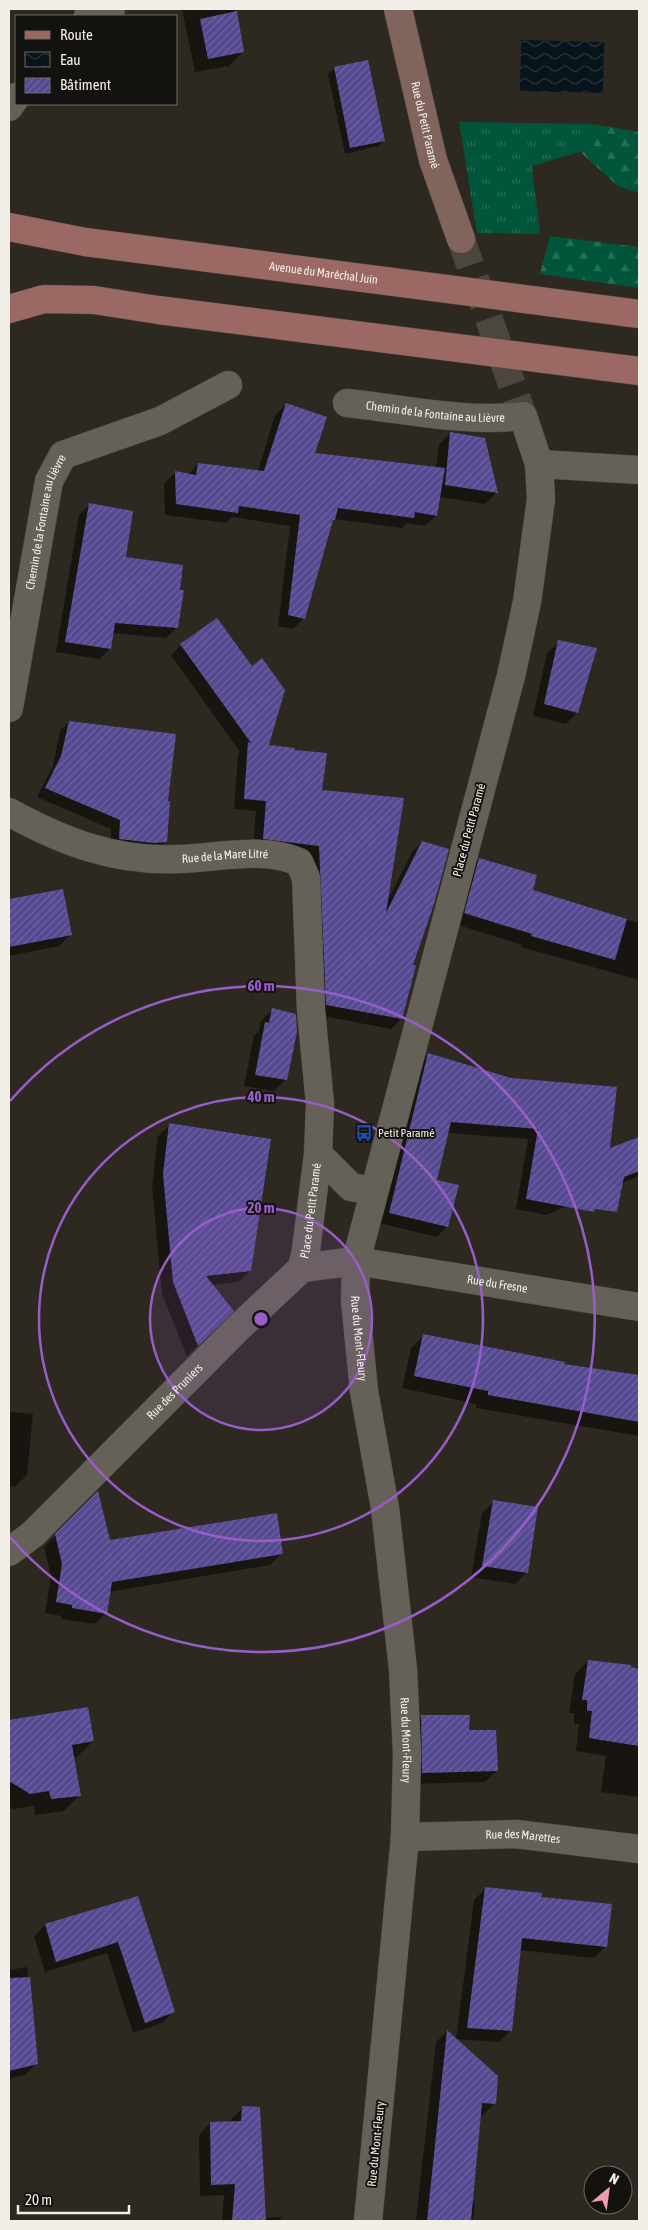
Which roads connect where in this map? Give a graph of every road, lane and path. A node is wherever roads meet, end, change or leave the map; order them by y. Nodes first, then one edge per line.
1 (111, 9) edge
2 (398, 9) edge
3 (91, 15) edge
4 (9, 227) edge
5 (461, 239) tunnel mouth
6 (9, 309) edge
7 (639, 314) edge
8 (639, 371) edge
9 (228, 385) dead end
10 (346, 403) dead end
11 (539, 464) junction
12 (639, 470) edge
13 (9, 708) edge
14 (9, 812) edge
15 (311, 1010) joint
16 (318, 1154) junction
17 (373, 1192) junction
18 (356, 1261) junction
19 (302, 1268) junction
20 (639, 1307) edge
21 (9, 1552) edge
22 (405, 1837) junction
23 (639, 1849) edge
24 (368, 2221) edge

1 - 3 street
2 - 5 street, Rue du Petit Paramé
4 - 7 main road, Avenue du Maréchal Juin
6 - 8 main road
9 - 13 street, Chemin de la Fontaine au Lièvre
10 - 11 street, Chemin de la Fontaine au Lièvre
11 - 12 street
11 - 17 street, Place du Petit Paramé
14 - 15 street, Rue de la Mare Litré
15 - 16 street, Place du Petit Paramé
16 - 17 street, Place du Petit Paramé
16 - 19 street, Place du Petit Paramé
17 - 18 street, Place du Petit Paramé
18 - 19 street
18 - 20 street, Rue du Fresne
18 - 22 street, Rue du Mont-Fleury
19 - 21 street, Rue des Pruniers
22 - 23 street, Rue des Marettes
22 - 24 street, Rue du Mont-Fleury

